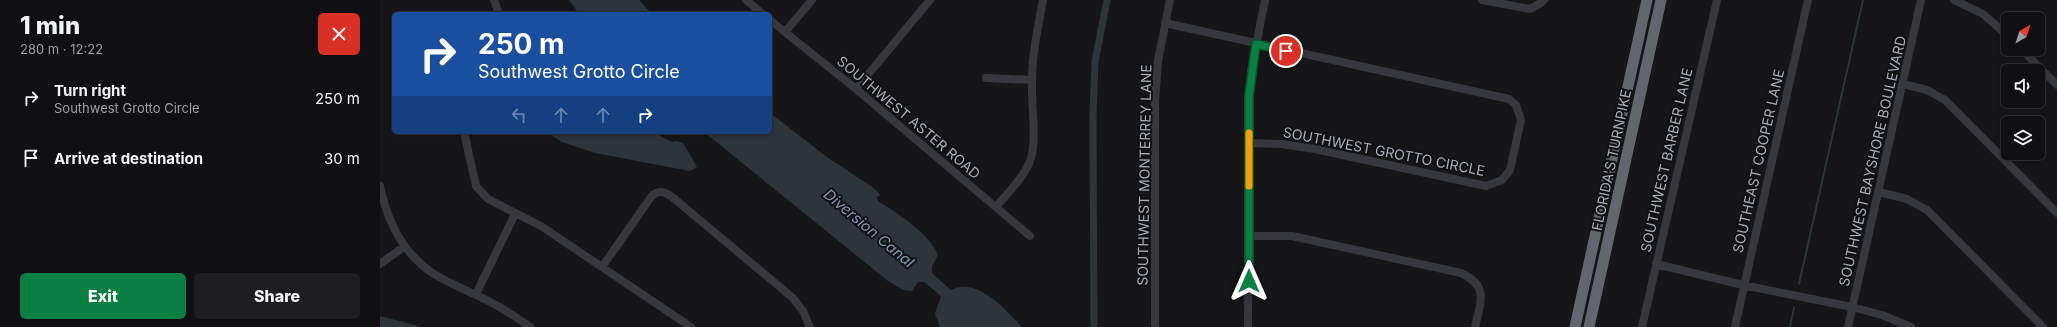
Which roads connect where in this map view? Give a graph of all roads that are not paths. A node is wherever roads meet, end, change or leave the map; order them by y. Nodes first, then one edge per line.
1 (494, 0) edge
2 (746, 0) edge
3 (812, 0) edge
4 (930, 0) edge
5 (1043, 0) edge
6 (1170, 0) edge
7 (1266, 0) edge
8 (1482, 0) edge
9 (1544, 0) edge
10 (1647, 0) edge
11 (1661, 0) edge
12 (1717, 0) edge
13 (1808, 0) edge
14 (1921, 0) edge
15 (1954, 0) edge
16 (498, 12) edge
17 (761, 12) edge
18 (772, 22) edge
19 (1165, 23) junction
20 (2001, 30) edge
21 (785, 32) junction
22 (1256, 44) junction
23 (2028, 56) edge
24 (986, 78) dead end
25 (1032, 80) junction
26 (1903, 84) junction
27 (2057, 85) edge
28 (856, 89) junction
29 (464, 134) edge
30 (1249, 144) junction
31 (380, 186) edge
32 (1879, 192) junction
33 (996, 207) junction
34 (2057, 213) edge
35 (515, 214) junction
36 (1030, 236) dead end
37 (1249, 236) junction
38 (405, 246) junction
39 (380, 264) edge
40 (1656, 264) junction
41 (602, 267) junction
42 (1743, 285) junction
43 (476, 294) junction
44 (1852, 307) junction
45 (530, 327) edge
46 (691, 327) edge
47 (810, 327) edge
48 (1155, 327) edge
49 (1248, 327) edge
50 (1476, 327) edge
51 (1575, 327) edge
52 (1589, 327) edge
53 (1642, 327) edge
54 (1735, 327) edge
55 (1848, 327) edge
56 (1911, 327) edge
57 (2043, 327) edge

1 - 16 street
2 - 17 street
3 - 21 street
4 - 28 street
5 - 25 street
6 - 19 street, SOUTHWEST MONTERREY LANE
7 - 22 street
8 - 9 street
10 - 51 highway, FLORIDA'S TURNPIKE
11 - 52 highway, FLORIDA'S TURNPIKE
12 - 40 street, SOUTHWEST BARBER LANE
13 - 42 street, SOUTHEAST COOPER LANE
14 - 26 street, SOUTHWEST BAYSHORE BOULEVARD
15 - 20 street
18 - 21 street, SOUTHWEST ASTER ROAD
19 - 22 street, SOUTHWEST GROTTO CIRCLE
19 - 48 street, SOUTHWEST MONTERREY LANE
21 - 28 street, SOUTHWEST ASTER ROAD
22 - 30 street
22 - 30 street, SOUTHWEST GROTTO CIRCLE
23 - 27 street
24 - 25 street
25 - 33 street
26 - 32 street, SOUTHWEST BAYSHORE BOULEVARD
26 - 34 street
28 - 33 street, SOUTHWEST ASTER ROAD
29 - 35 street
30 - 37 street
31 - 38 street
32 - 44 street, SOUTHWEST BAYSHORE BOULEVARD
32 - 57 street
33 - 36 street, SOUTHWEST ASTER ROAD
35 - 41 street
35 - 43 street
37 - 49 street
37 - 50 street
38 - 39 street
38 - 43 street
40 - 42 street
40 - 53 street, SOUTHWEST BARBER LANE
41 - 46 street
41 - 47 street
42 - 44 street
42 - 54 street, SOUTHEAST COOPER LANE
43 - 45 street
44 - 55 street, SOUTHWEST BAYSHORE BOULEVARD
44 - 56 street

